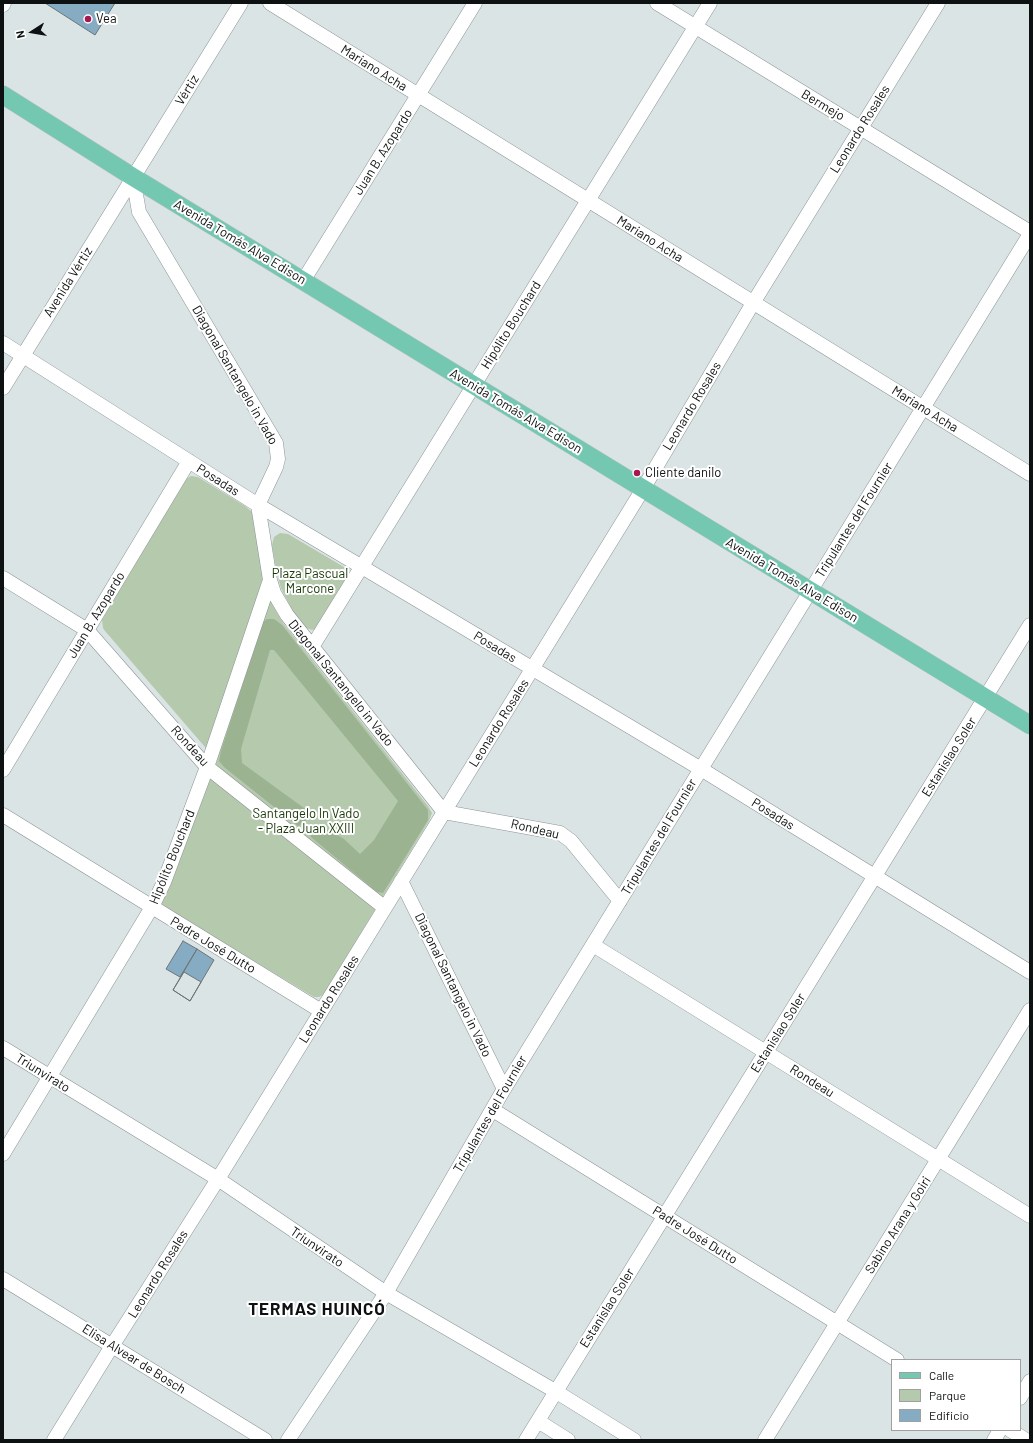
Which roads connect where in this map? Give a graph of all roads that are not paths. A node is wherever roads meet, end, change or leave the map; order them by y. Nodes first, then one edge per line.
1 (241, 3) edge
2 (270, 3) edge
3 (475, 3) edge
4 (657, 3) edge
5 (710, 3) edge
6 (938, 3) edge
7 (695, 27) junction
8 (3, 95) edge
9 (418, 96) junction
10 (861, 128) junction
11 (133, 177) junction
12 (588, 201) junction
13 (1030, 233) edge
14 (304, 281) junction
15 (753, 303) junction
16 (3, 343) edge
17 (22, 355) junction
18 (474, 385) junction
19 (3, 388) edge
20 (923, 408) junction
21 (188, 461) junction
22 (1030, 474) edge
23 (643, 489) junction
24 (258, 505) junction
25 (362, 566) junction
26 (3, 578) edge
27 (270, 580) junction
28 (810, 591) junction
29 (1030, 625) edge
30 (87, 630) junction
31 (312, 647) junction
32 (532, 669) junction
33 (985, 698) junction
34 (1030, 725) edge
35 (207, 767) junction
36 (700, 769) junction
37 (3, 770) edge
38 (444, 812) junction
39 (3, 815) edge
40 (874, 876) junction
41 (401, 881) junction
42 (620, 901) junction
43 (152, 907) junction
44 (385, 908) junction
45 (593, 945) junction
46 (1030, 972) edge
47 (1030, 1010) edge
48 (321, 1011) junction
49 (3, 1048) edge
50 (766, 1052) junction
51 (50, 1078) junction
52 (504, 1089) junction
53 (493, 1110) junction
54 (3, 1154) edge
55 (938, 1159) junction
56 (218, 1179) junction
57 (1030, 1216) edge
58 (664, 1217) junction
59 (3, 1279) edge
60 (386, 1293) junction
61 (837, 1323) junction
62 (112, 1346) junction
63 (895, 1359) edge
64 (1030, 1381) edge
65 (555, 1391) junction
66 (1021, 1396) edge
67 (538, 1421) junction
68 (999, 1431) edge
69 (1012, 1431) edge
70 (54, 1440) edge
71 (265, 1440) edge
72 (288, 1440) edge
73 (526, 1440) edge
74 (568, 1440) edge
75 (634, 1440) edge
76 (764, 1440) edge
77 (994, 1440) edge
78 (1026, 1440) edge

1 - 11 street, Vértiz
2 - 9 street, Mariano Acha
3 - 9 street, Juan B. Azopardo
4 - 7 street, Bermejo
5 - 7 street, Hipólito Bouchard
6 - 10 street, Leonardo Rosales
7 - 10 street, Bermejo
7 - 12 street, Hipólito Bouchard
8 - 11 main road, Avenida Tomás Alva Edison
9 - 12 street, Mariano Acha
9 - 14 street, Juan B. Azopardo
10 - 13 street, Bermejo
10 - 15 street, Leonardo Rosales
11 - 14 main road, Avenida Tomás Alva Edison
11 - 17 street, Avenida Vértiz
11 - 24 street, Diagonal Santangelo in Vado
12 - 15 street, Mariano Acha
12 - 18 street, Hipólito Bouchard
13 - 20 street, Tripulantes del Fournier
14 - 18 main road, Avenida Tomás Alva Edison
15 - 20 street, Mariano Acha
15 - 23 street, Leonardo Rosales
16 - 17 street, Posadas
17 - 19 street, Avenida Vértiz
17 - 21 street, Posadas
18 - 23 main road, Avenida Tomás Alva Edison
18 - 25 street, Hipólito Bouchard
20 - 22 street, Mariano Acha
20 - 28 street, Tripulantes del Fournier
21 - 24 street, Posadas
21 - 30 street, Juan B. Azopardo
23 - 28 main road, Avenida Tomás Alva Edison
23 - 32 street, Leonardo Rosales
24 - 25 street, Posadas
24 - 27 street, Diagonal Santangelo in Vado
25 - 31 street, Hipólito Bouchard
25 - 32 street, Posadas
26 - 30 street, Rondeau
27 - 31 street, Diagonal Santangelo in Vado
27 - 35 street, Hipólito Bouchard
28 - 33 main road, Avenida Tomás Alva Edison
28 - 36 street, Tripulantes del Fournier
29 - 33 street, Estanislao Soler
30 - 35 street, Rondeau
30 - 37 street, Juan B. Azopardo
31 - 38 street, Diagonal Santangelo in Vado
32 - 36 street, Posadas
32 - 38 street, Leonardo Rosales
33 - 34 main road, Avenida Tomás Alva Edison
33 - 40 street, Estanislao Soler
35 - 43 street, Hipólito Bouchard
35 - 44 street, Rondeau
36 - 40 street, Posadas
36 - 42 street, Tripulantes del Fournier
38 - 41 street, Leonardo Rosales
38 - 42 street, Rondeau
39 - 43 street, Padre José Dutto
40 - 46 street, Posadas
40 - 50 street, Estanislao Soler
41 - 44 street, Leonardo Rosales
41 - 52 street, Diagonal Santangelo in Vado
42 - 45 street, Tripulantes del Fournier
43 - 48 street, Padre José Dutto
43 - 51 street, Hipólito Bouchard
44 - 48 street, Leonardo Rosales
45 - 50 street, Rondeau
45 - 52 street, Tripulantes del Fournier
47 - 55 street, Sabino Arana y Goiri
48 - 56 street, Leonardo Rosales
49 - 51 street, Triunvirato
50 - 55 street, Rondeau
50 - 58 street, Estanislao Soler
51 - 54 street, Hipólito Bouchard
51 - 56 street, Triunvirato
52 - 53 street, Tripulantes del Fournier
53 - 58 street, Padre José Dutto
53 - 60 street, Tripulantes del Fournier
55 - 57 street, Rondeau
55 - 61 street, Sabino Arana y Goiri
56 - 60 street, Triunvirato
56 - 62 street, Leonardo Rosales
58 - 61 street, Padre José Dutto
58 - 65 street, Estanislao Soler
59 - 62 street, Elisa Alvear de Bosch
60 - 65 street, Triunvirato
60 - 72 street, Tripulantes del Fournier
61 - 63 street, Padre José Dutto
61 - 76 street, Sabino Arana y Goiri
62 - 70 street, Leonardo Rosales
62 - 71 street, Elisa Alvear de Bosch
64 - 66 street
65 - 67 street, Estanislao Soler
65 - 75 street, Triunvirato
67 - 73 street, Estanislao Soler
67 - 74 street
68 - 77 street
69 - 78 street

